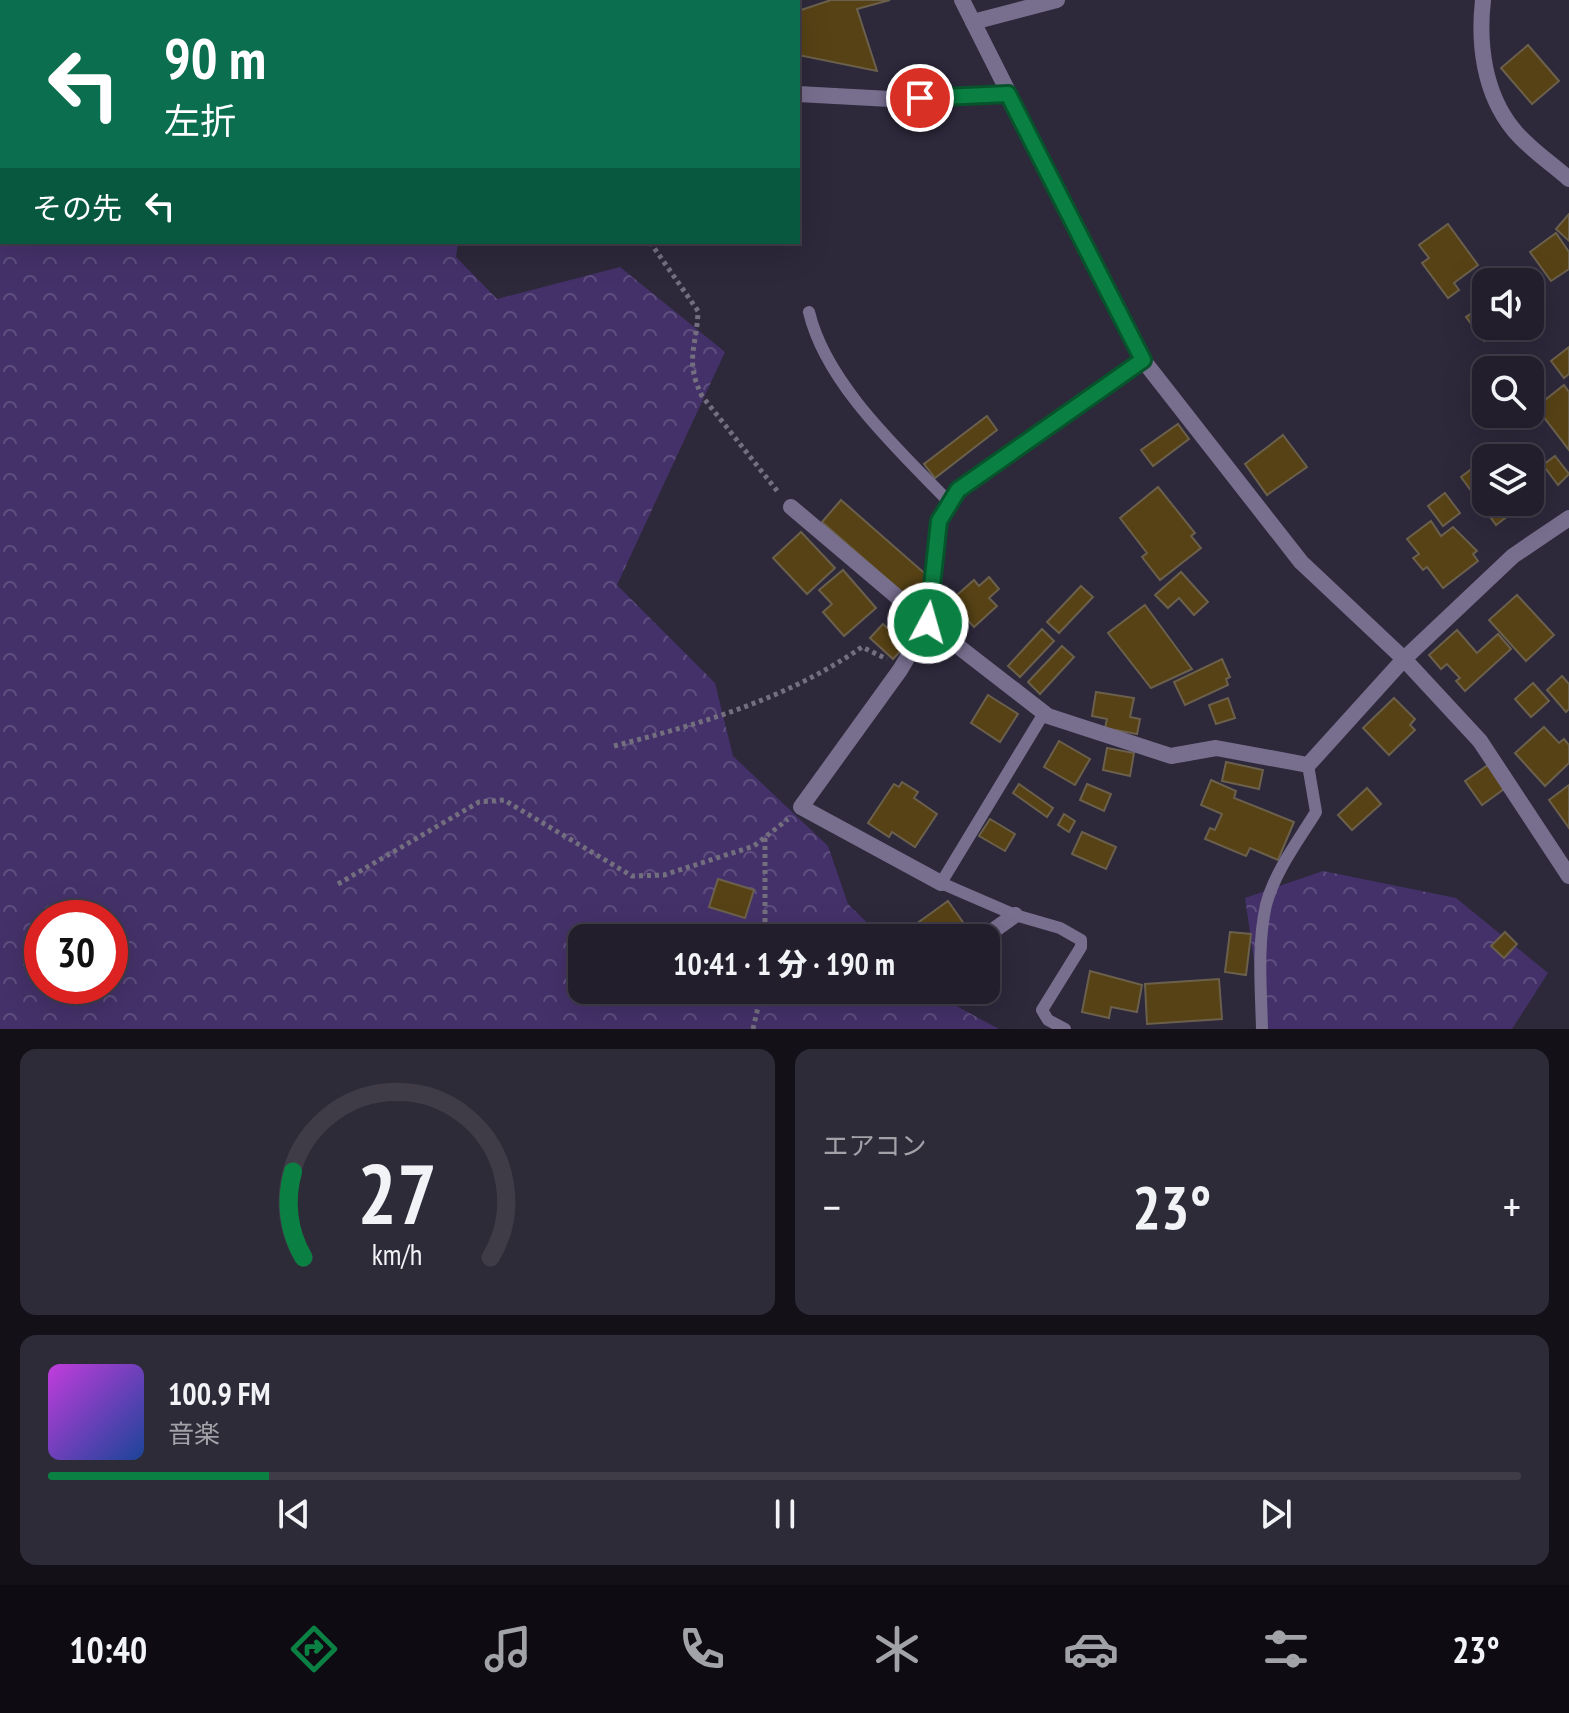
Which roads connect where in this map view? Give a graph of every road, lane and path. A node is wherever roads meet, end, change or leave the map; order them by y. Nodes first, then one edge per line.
1 (962, 0) edge
2 (1057, 0) edge
3 (1483, 0) edge
4 (973, 22) junction
5 (800, 94) edge
6 (1008, 94) junction
7 (1569, 179) edge
8 (651, 244) edge
9 (809, 312) dead end
10 (1143, 360) junction
11 (950, 503) junction
12 (791, 507) joint
13 (1569, 518) edge
14 (928, 623) junction
15 (1404, 659) junction
16 (900, 670) junction
17 (1044, 713) junction
18 (614, 746) dead end
19 (1308, 765) junction
20 (801, 807) junction
21 (765, 838) junction
22 (1569, 876) edge
23 (941, 883) junction
24 (338, 884) dead end
25 (1015, 915) junction
26 (765, 924) edge
27 (1000, 926) edge
28 (759, 1004) edge
29 (753, 1029) edge
30 (1065, 1029) edge
31 (1262, 1029) edge

1 - 4 street
2 - 4 street
3 - 7 street
4 - 6 street
5 - 6 street
6 - 10 street
8 - 12 path
9 - 11 lane
10 - 11 street
10 - 15 street
11 - 14 street
12 - 14 street
13 - 15 street
14 - 16 street
14 - 17 street
15 - 19 street
15 - 22 street
16 - 18 path
16 - 20 street
17 - 19 street
17 - 23 lane
19 - 31 lane
20 - 21 path
20 - 23 street
21 - 24 path
21 - 26 path
23 - 25 lane
25 - 27 street
25 - 30 lane
28 - 29 path

